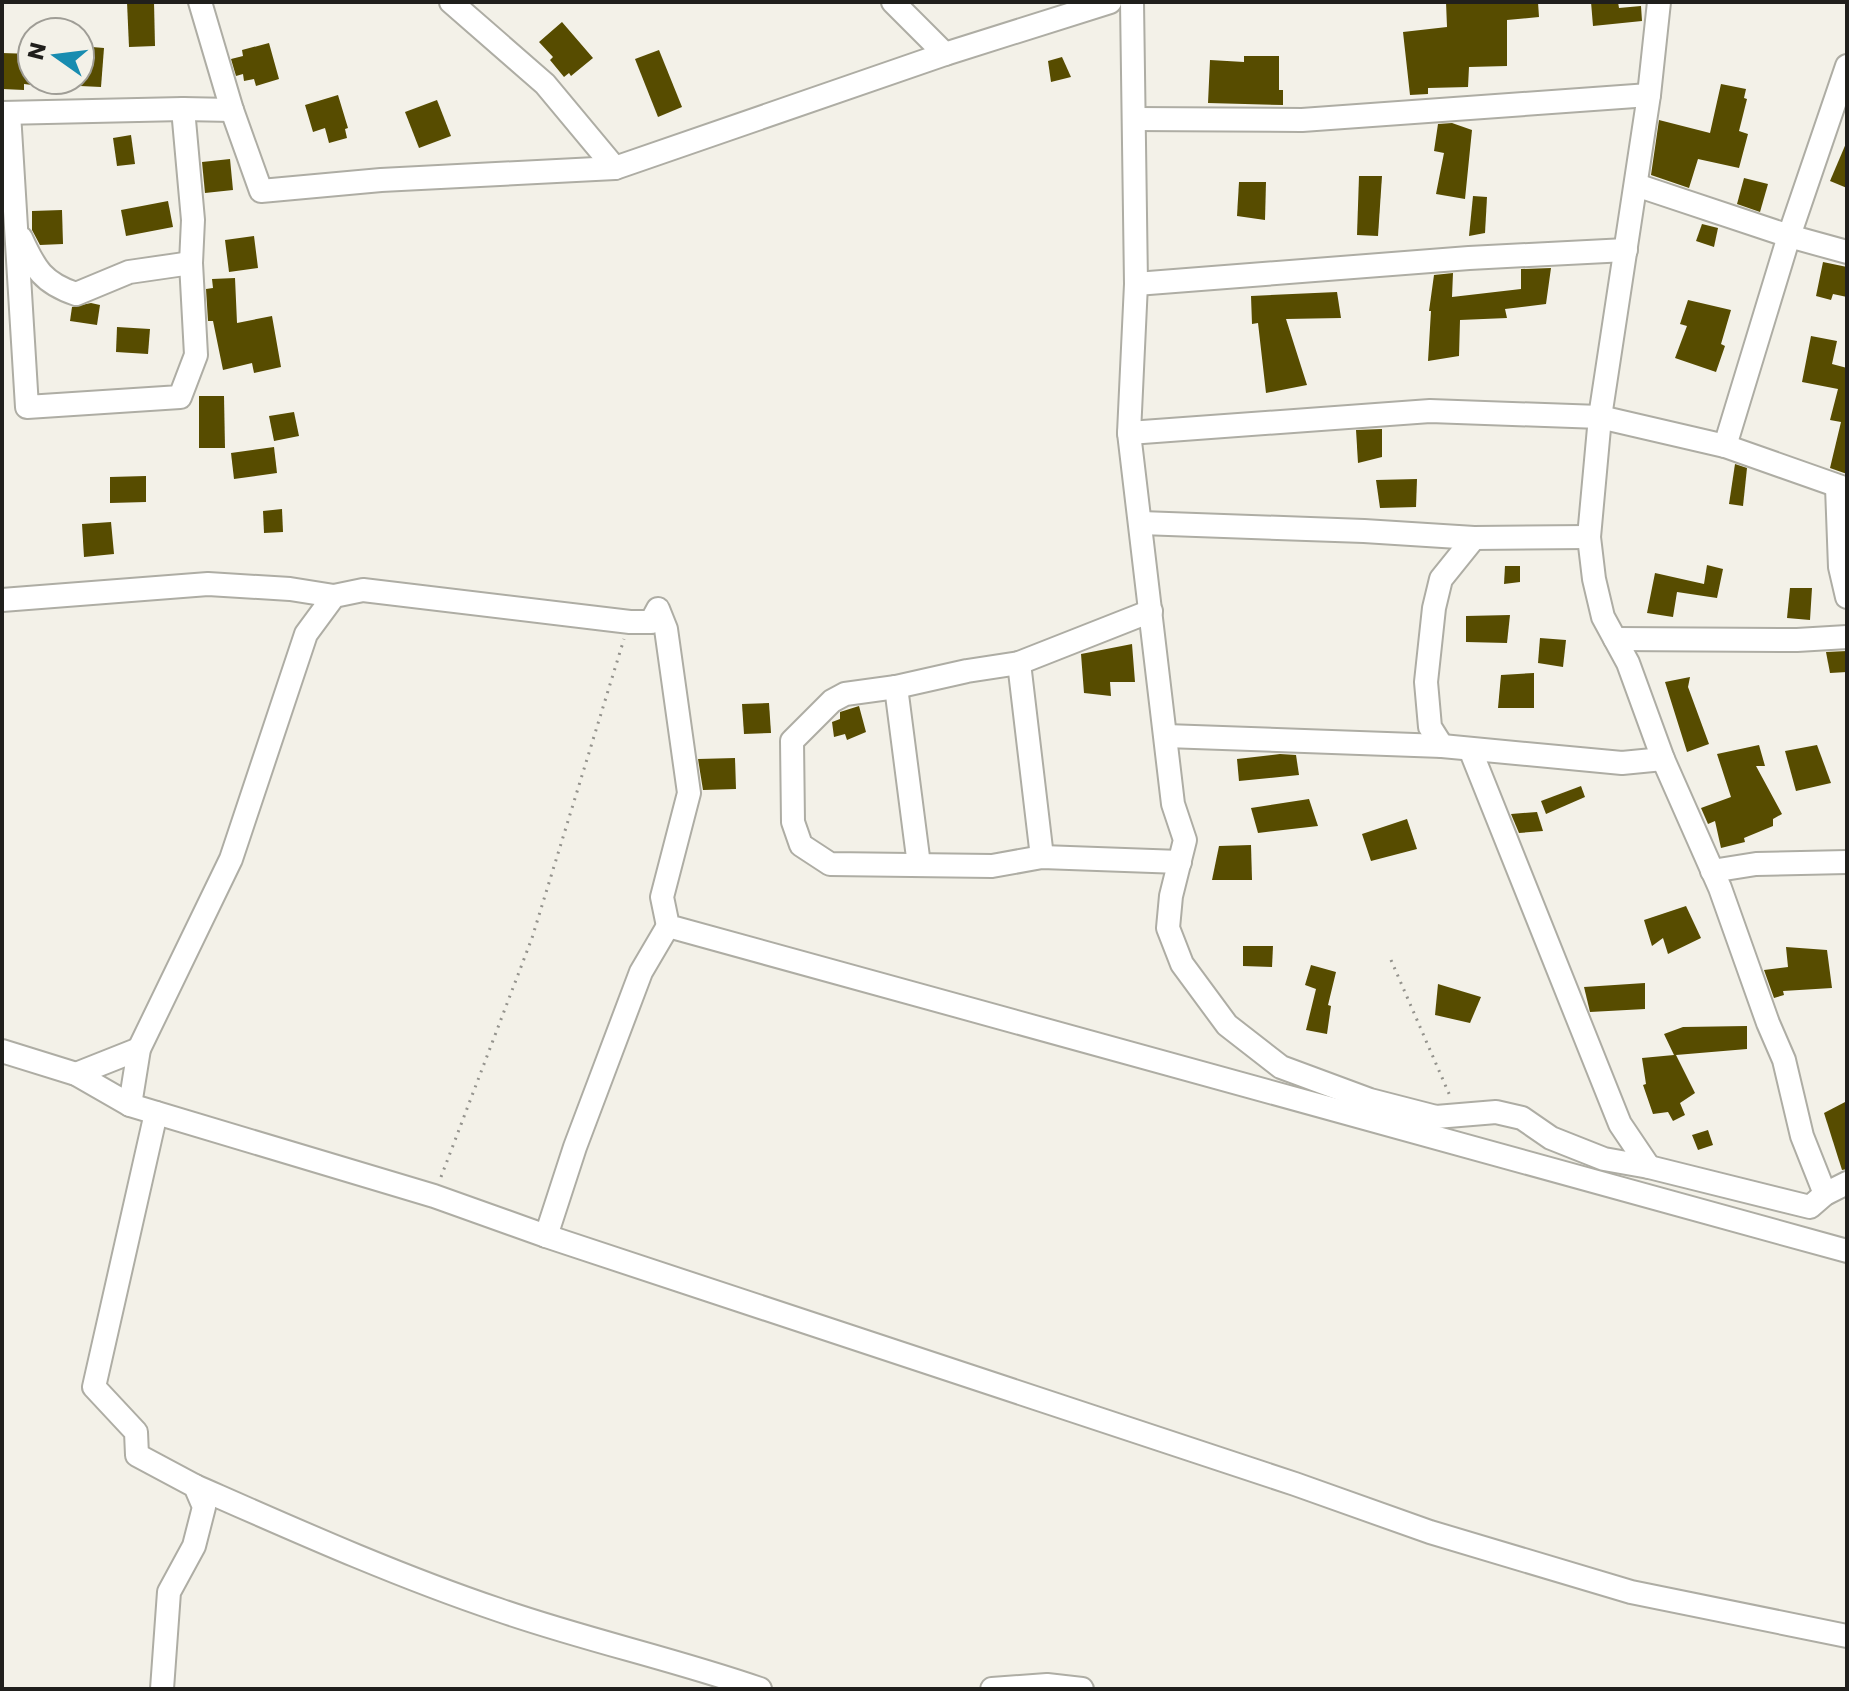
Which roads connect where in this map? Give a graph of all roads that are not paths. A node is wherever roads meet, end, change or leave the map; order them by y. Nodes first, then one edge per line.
1 (200, 2) edge
2 (451, 2) edge
3 (893, 2) edge
4 (1110, 2) edge
5 (1132, 2) edge
6 (1659, 2) edge
7 (945, 54) junction
8 (1847, 66) edge
9 (1649, 95) junction
10 (183, 109) junction
11 (232, 110) junction
12 (6, 113) edge
13 (1134, 119) junction
14 (615, 168) junction
15 (1636, 185) junction
16 (16, 227) junction
17 (1789, 236) junction
18 (1626, 250) junction
19 (1847, 252) edge
20 (191, 263) junction
21 (1136, 284) junction
22 (1600, 417) junction
23 (1129, 433) junction
24 (1725, 446) junction
25 (1842, 488) edge
26 (1141, 523) junction
27 (1589, 537) junction
28 (1474, 538) junction
29 (334, 596) junction
30 (1847, 597) edge
31 (2, 600) edge
32 (1151, 611) junction
33 (1847, 637) edge
34 (1615, 639) junction
35 (1019, 663) junction
36 (896, 687) junction
37 (1166, 736) junction
38 (1442, 746) junction
39 (1470, 749) junction
40 (1663, 759) junction
41 (1042, 857) junction
42 (1180, 862) junction
43 (1847, 862) edge
44 (919, 865) junction
45 (1712, 871) junction
46 (668, 926) junction
47 (139, 1049) junction
48 (2, 1051) edge
49 (76, 1074) junction
50 (130, 1105) junction
51 (156, 1113) junction
52 (1649, 1167) junction
53 (1847, 1183) edge
54 (1825, 1194) junction
55 (546, 1236) junction
56 (1847, 1251) edge
57 (195, 1486) junction
58 (1847, 1636) edge
59 (162, 1689) edge
60 (760, 1689) edge
61 (992, 1689) edge
62 (1082, 1689) edge

1 - 11 street
2 - 14 street
3 - 7 street
4 - 7 street
5 - 13 street
6 - 9 street
7 - 14 street
8 - 17 street
9 - 13 street
9 - 15 street
10 - 11 street
10 - 12 street
10 - 20 street
11 - 14 street
12 - 16 street
13 - 21 street
15 - 17 street
15 - 18 street
16 - 20 street
16 - 20 street
17 - 19 street
17 - 24 street
18 - 21 street
18 - 22 street
21 - 23 street
22 - 23 street
22 - 24 street
22 - 27 street
23 - 26 street
24 - 25 street
25 - 30 street
26 - 28 street
26 - 32 street
27 - 28 street
27 - 34 street
28 - 38 street
29 - 31 street
29 - 46 street
29 - 47 street
32 - 35 street
32 - 37 street
33 - 34 street
34 - 40 street
35 - 36 street
35 - 41 street
36 - 44 street
36 - 44 street
37 - 38 street
37 - 42 street
38 - 39 street
39 - 40 street
39 - 52 street
40 - 45 street
41 - 42 street
41 - 44 street
42 - 52 street
43 - 45 street
45 - 54 street
46 - 55 street
46 - 56 street
47 - 49 street
47 - 50 street
48 - 49 street
49 - 50 street
50 - 51 street
51 - 55 street
51 - 57 street
52 - 54 street
53 - 54 street
55 - 58 street
57 - 59 street
57 - 60 street
61 - 62 street

